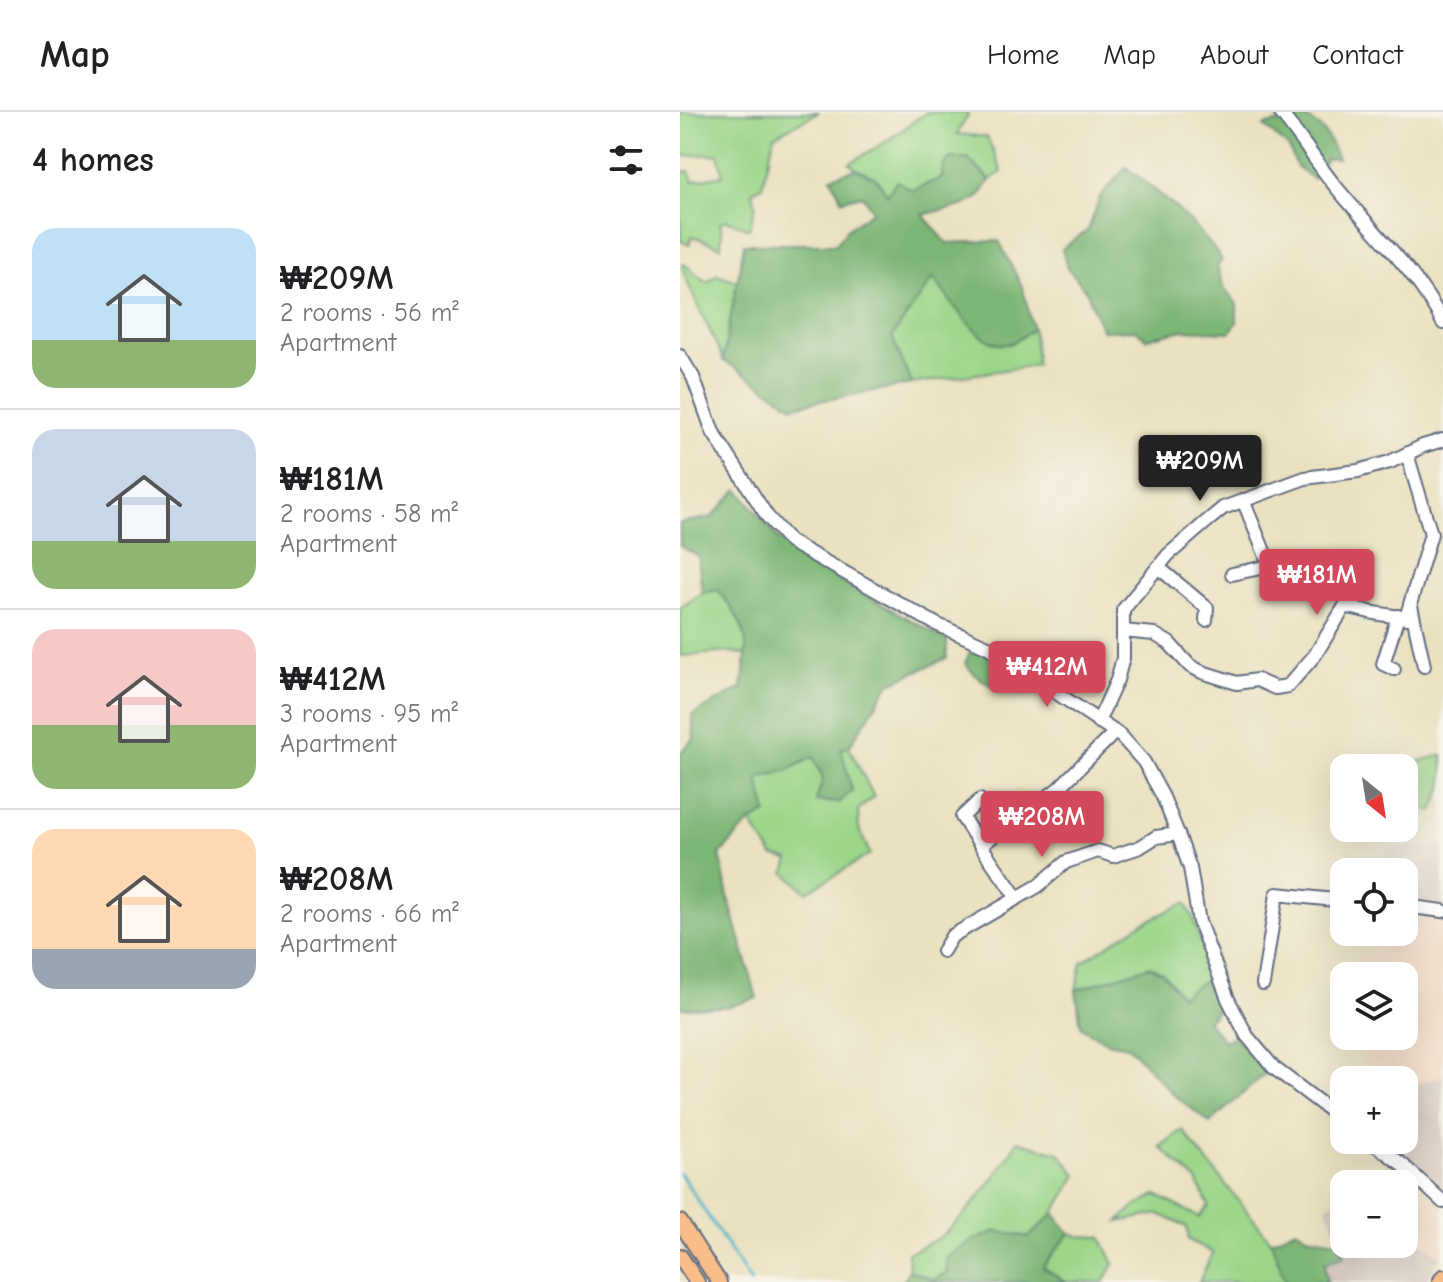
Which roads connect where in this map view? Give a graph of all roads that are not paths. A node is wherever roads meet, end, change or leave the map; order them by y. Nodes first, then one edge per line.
1 (1280, 112) edge
2 (1443, 323) edge
3 (680, 356) edge
4 (1443, 440) edge
5 (1407, 454) junction
6 (1243, 500) junction
7 (1270, 566) junction
8 (1158, 567) junction
9 (1232, 574) dead end
10 (1282, 581) dead end
11 (1410, 603) junction
12 (1398, 616) junction
13 (1206, 620) dead end
14 (1123, 631) junction
15 (1424, 666) dead end
16 (1394, 669) dead end
17 (1098, 722) junction
18 (1115, 732) junction
19 (980, 800) dead end
20 (1178, 834) junction
21 (981, 846) junction
22 (1017, 898) junction
23 (1330, 900) edge
24 (1418, 908) edge
25 (1443, 911) edge
26 (943, 951) dead end
27 (1263, 984) dead end
28 (1330, 1110) edge
29 (1388, 1154) edge
30 (1443, 1202) edge
31 (680, 1222) edge
32 (680, 1256) edge
33 (697, 1282) edge
34 (719, 1282) edge

1 - 2 street
3 - 17 street
4 - 5 street
5 - 6 street
5 - 11 street
6 - 7 street
6 - 8 street
7 - 9 street
7 - 10 street
8 - 13 street
8 - 14 street
11 - 12 street
11 - 15 street
12 - 14 street
12 - 16 street
14 - 17 street
17 - 18 street
18 - 20 street
18 - 21 street
19 - 21 street
20 - 22 street
20 - 28 street
21 - 22 street
22 - 26 street
23 - 27 street
24 - 25 street
29 - 30 street
31 - 34 main road
32 - 33 main road

